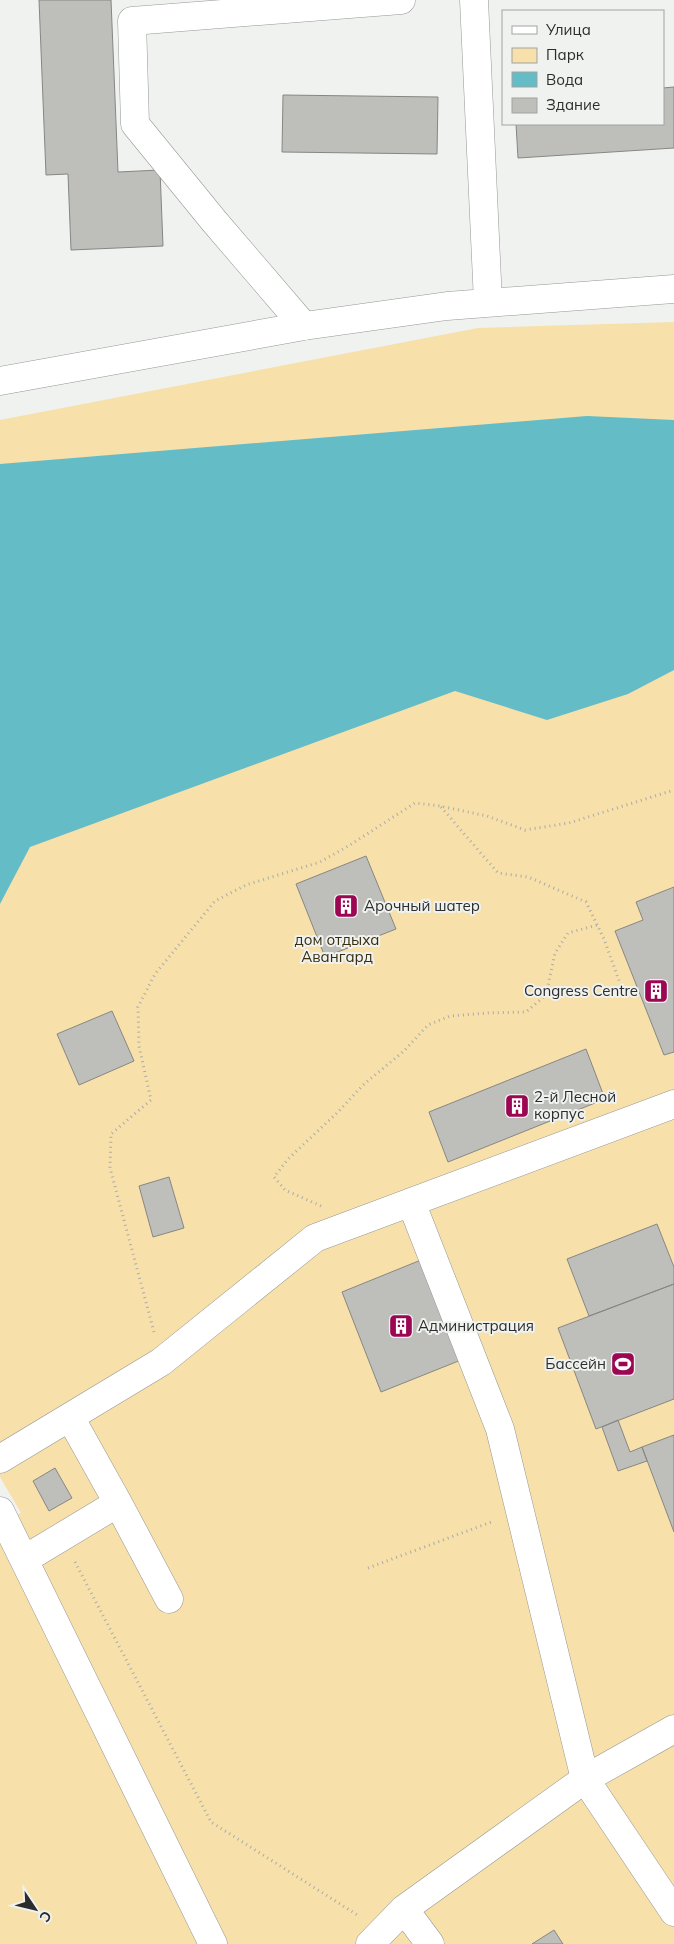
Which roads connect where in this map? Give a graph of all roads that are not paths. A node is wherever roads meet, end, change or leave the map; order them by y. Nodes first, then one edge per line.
1 (401, 0) edge
2 (474, 0) edge
3 (132, 11) edge
4 (674, 289) edge
5 (488, 302) junction
6 (304, 326) junction
7 (0, 381) edge
8 (674, 1104) edge
9 (410, 1202) junction
10 (70, 1417) junction
11 (0, 1459) edge
12 (118, 1503) junction
13 (0, 1511) edge
14 (25, 1559) junction
15 (169, 1599) dead end
16 (674, 1729) edge
17 (585, 1778) junction
18 (404, 1909) junction
19 (674, 1912) edge
20 (376, 1938) edge
21 (212, 1944) edge
22 (430, 1944) edge

1 - 3 street
2 - 5 street
3 - 6 street
4 - 5 street
5 - 6 street
6 - 7 street
8 - 9 street
9 - 10 street
9 - 17 street
10 - 11 street
10 - 12 street
12 - 14 street
12 - 15 street
13 - 14 street
14 - 21 street
16 - 17 street
17 - 18 street
17 - 19 street
18 - 20 street
18 - 22 street

